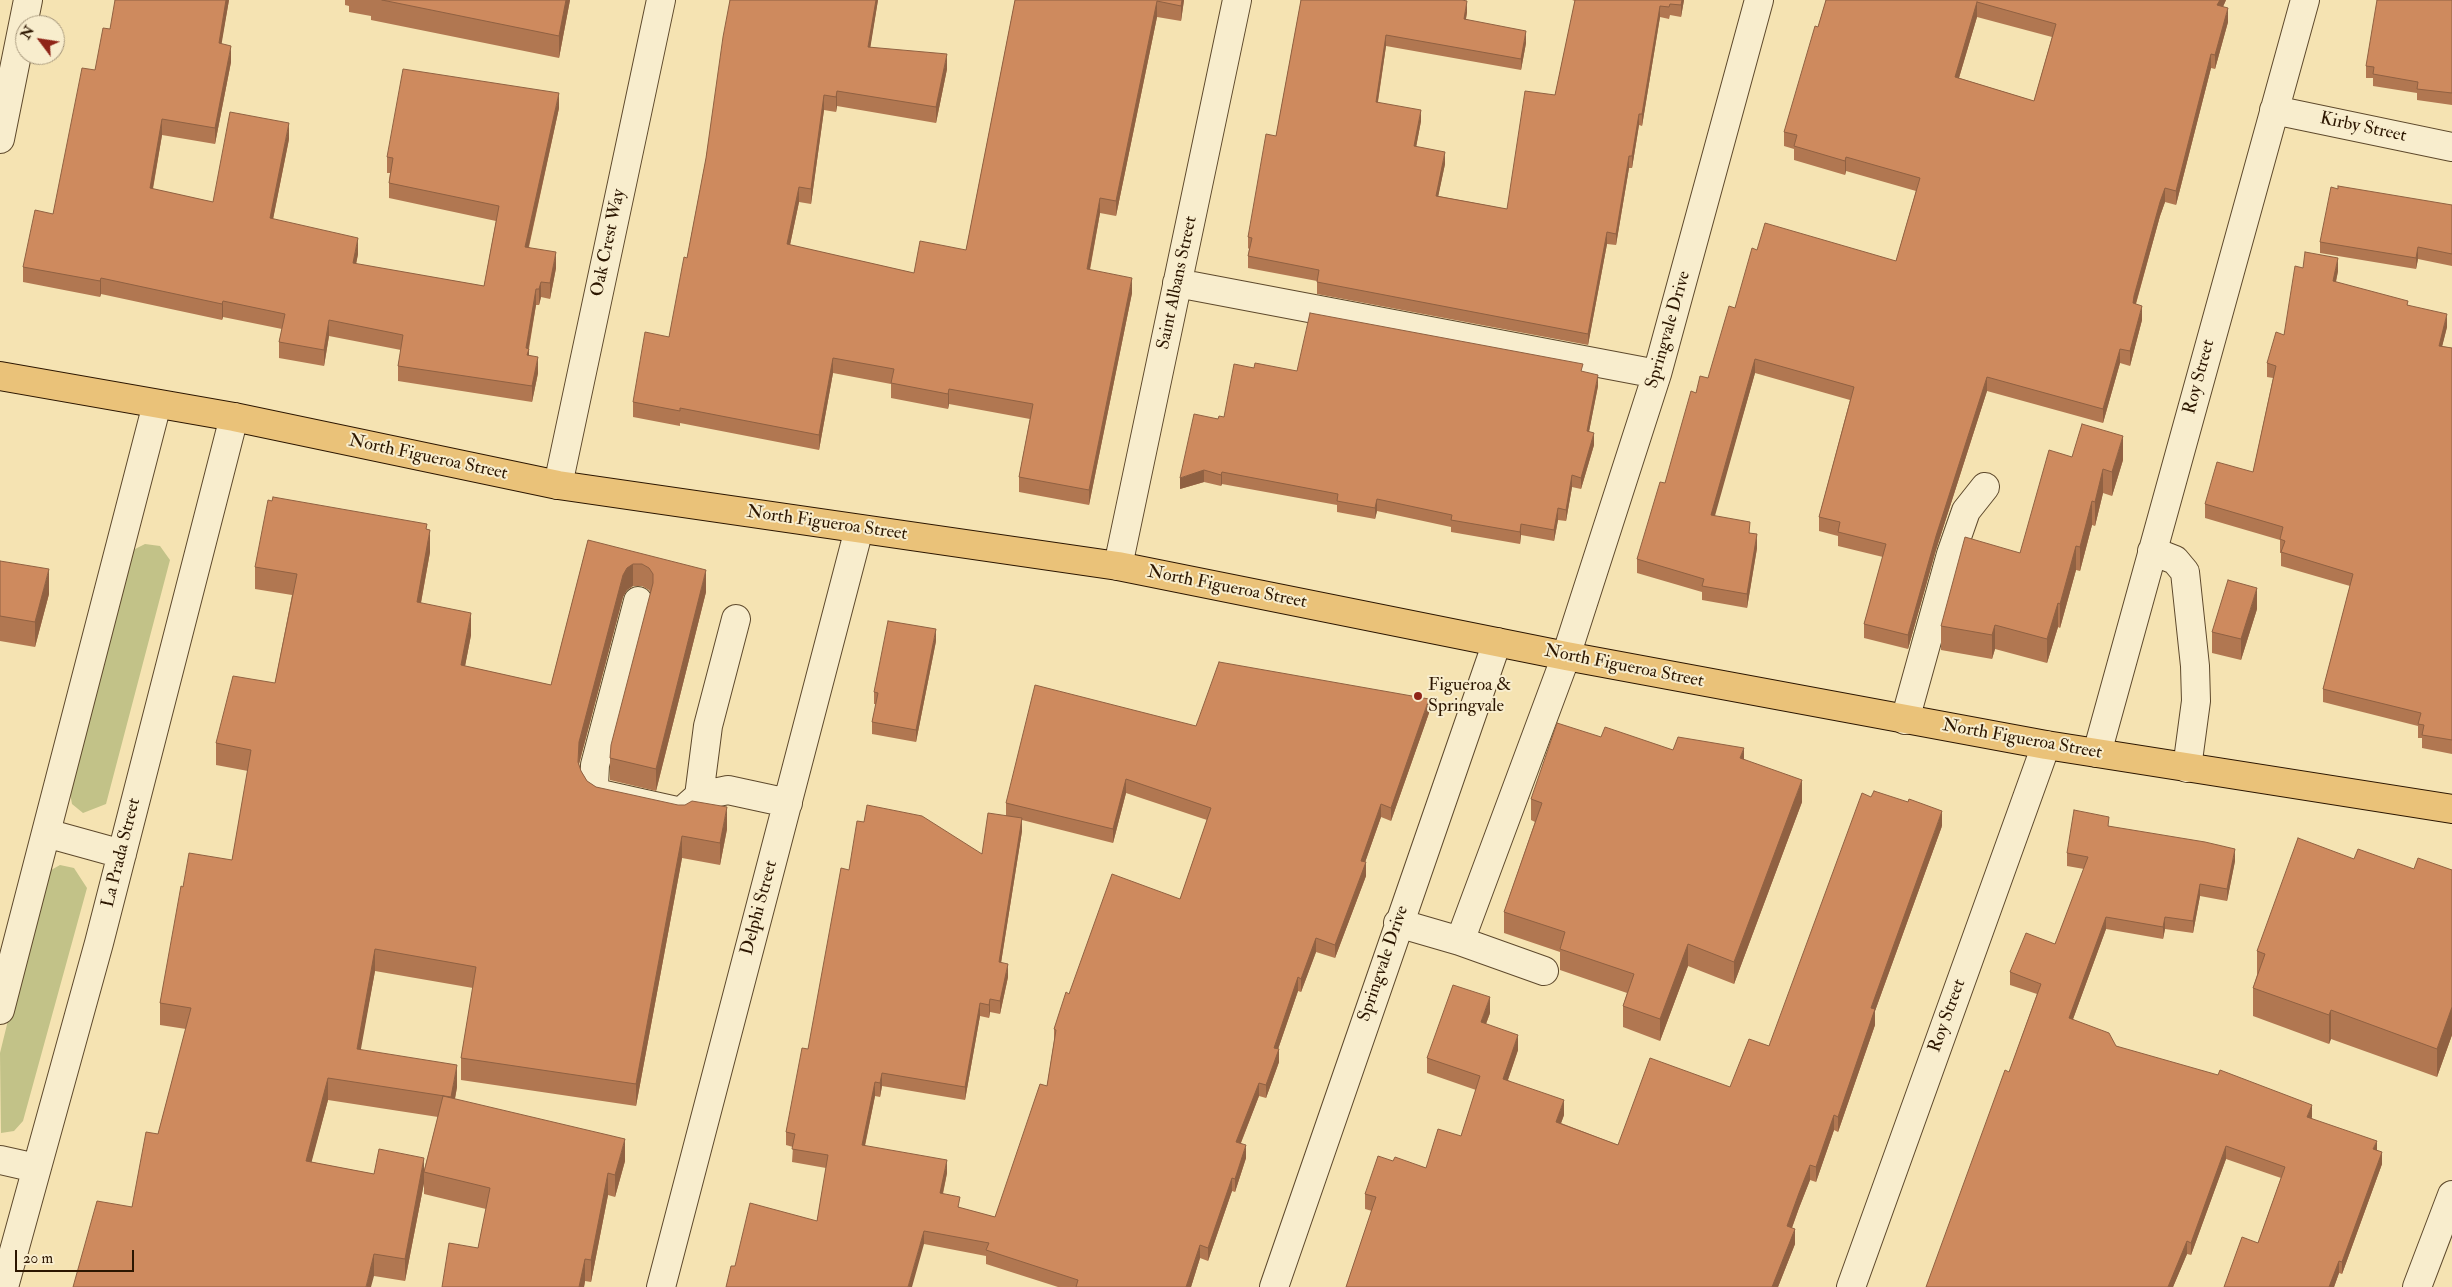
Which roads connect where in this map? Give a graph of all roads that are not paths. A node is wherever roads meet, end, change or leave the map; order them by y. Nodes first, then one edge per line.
1 (28, 0) edge
2 (661, 0) edge
3 (1237, 0) edge
4 (1759, 0) edge
5 (2305, 0) edge
6 (2274, 110) junction
7 (0, 139) edge
8 (2452, 147) edge
9 (1178, 284) junction
10 (1657, 374) junction
11 (0, 376) edge
12 (157, 404) junction
13 (234, 417) junction
14 (558, 485) junction
15 (1985, 487) dead end
16 (859, 529) junction
17 (2152, 551) junction
18 (1118, 566) junction
19 (638, 602) dead end
20 (736, 619) dead end
21 (1497, 642) junction
22 (1566, 656) junction
23 (1905, 720) junction
24 (2046, 746) junction
25 (2096, 754) junction
26 (2187, 768) junction
27 (700, 796) junction
28 (788, 803) junction
29 (2452, 809) edge
30 (46, 833) junction
31 (122, 854) junction
32 (1398, 923) junction
33 (1460, 941) junction
34 (1544, 971) dead end
35 (0, 1010) edge
36 (0, 1160) edge
37 (36, 1168) junction
38 (2452, 1195) edge
39 (4, 1287) edge
40 (661, 1287) edge
41 (1274, 1287) edge
42 (1851, 1287) edge
43 (2417, 1287) edge

1 - 7 street
2 - 14 street, Oak Crest Way
3 - 9 street, Saint Albans Street
4 - 10 street, Springvale Drive
5 - 6 street, Roy Street
6 - 8 street, Kirby Street
6 - 17 street, Roy Street
9 - 10 street
9 - 18 street, Saint Albans Street
10 - 22 street, Springvale Drive
11 - 12 main road, North Figueroa Street
12 - 13 main road, North Figueroa Street
12 - 30 street
13 - 14 main road, North Figueroa Street
13 - 31 street, La Prada Street
14 - 16 main road, North Figueroa Street
15 - 23 street
16 - 18 main road, North Figueroa Street
16 - 28 street, Delphi Street
17 - 25 street, Roy Street
17 - 26 street
18 - 21 main road, North Figueroa Street
19 - 27 street
20 - 27 street
21 - 22 main road, North Figueroa Street
21 - 32 street, Springvale Drive
22 - 23 main road, North Figueroa Street
22 - 33 street, Springvale Drive
23 - 24 main road, North Figueroa Street
24 - 25 main road, North Figueroa Street
24 - 42 street, Roy Street
25 - 26 main road, North Figueroa Street
26 - 29 main road, North Figueroa Street
27 - 28 street
28 - 40 street, Delphi Street
30 - 31 street
30 - 35 street
31 - 37 street, La Prada Street
32 - 33 street
32 - 41 street, Springvale Drive
33 - 34 street
36 - 37 street
37 - 39 street, La Prada Street
38 - 43 street

